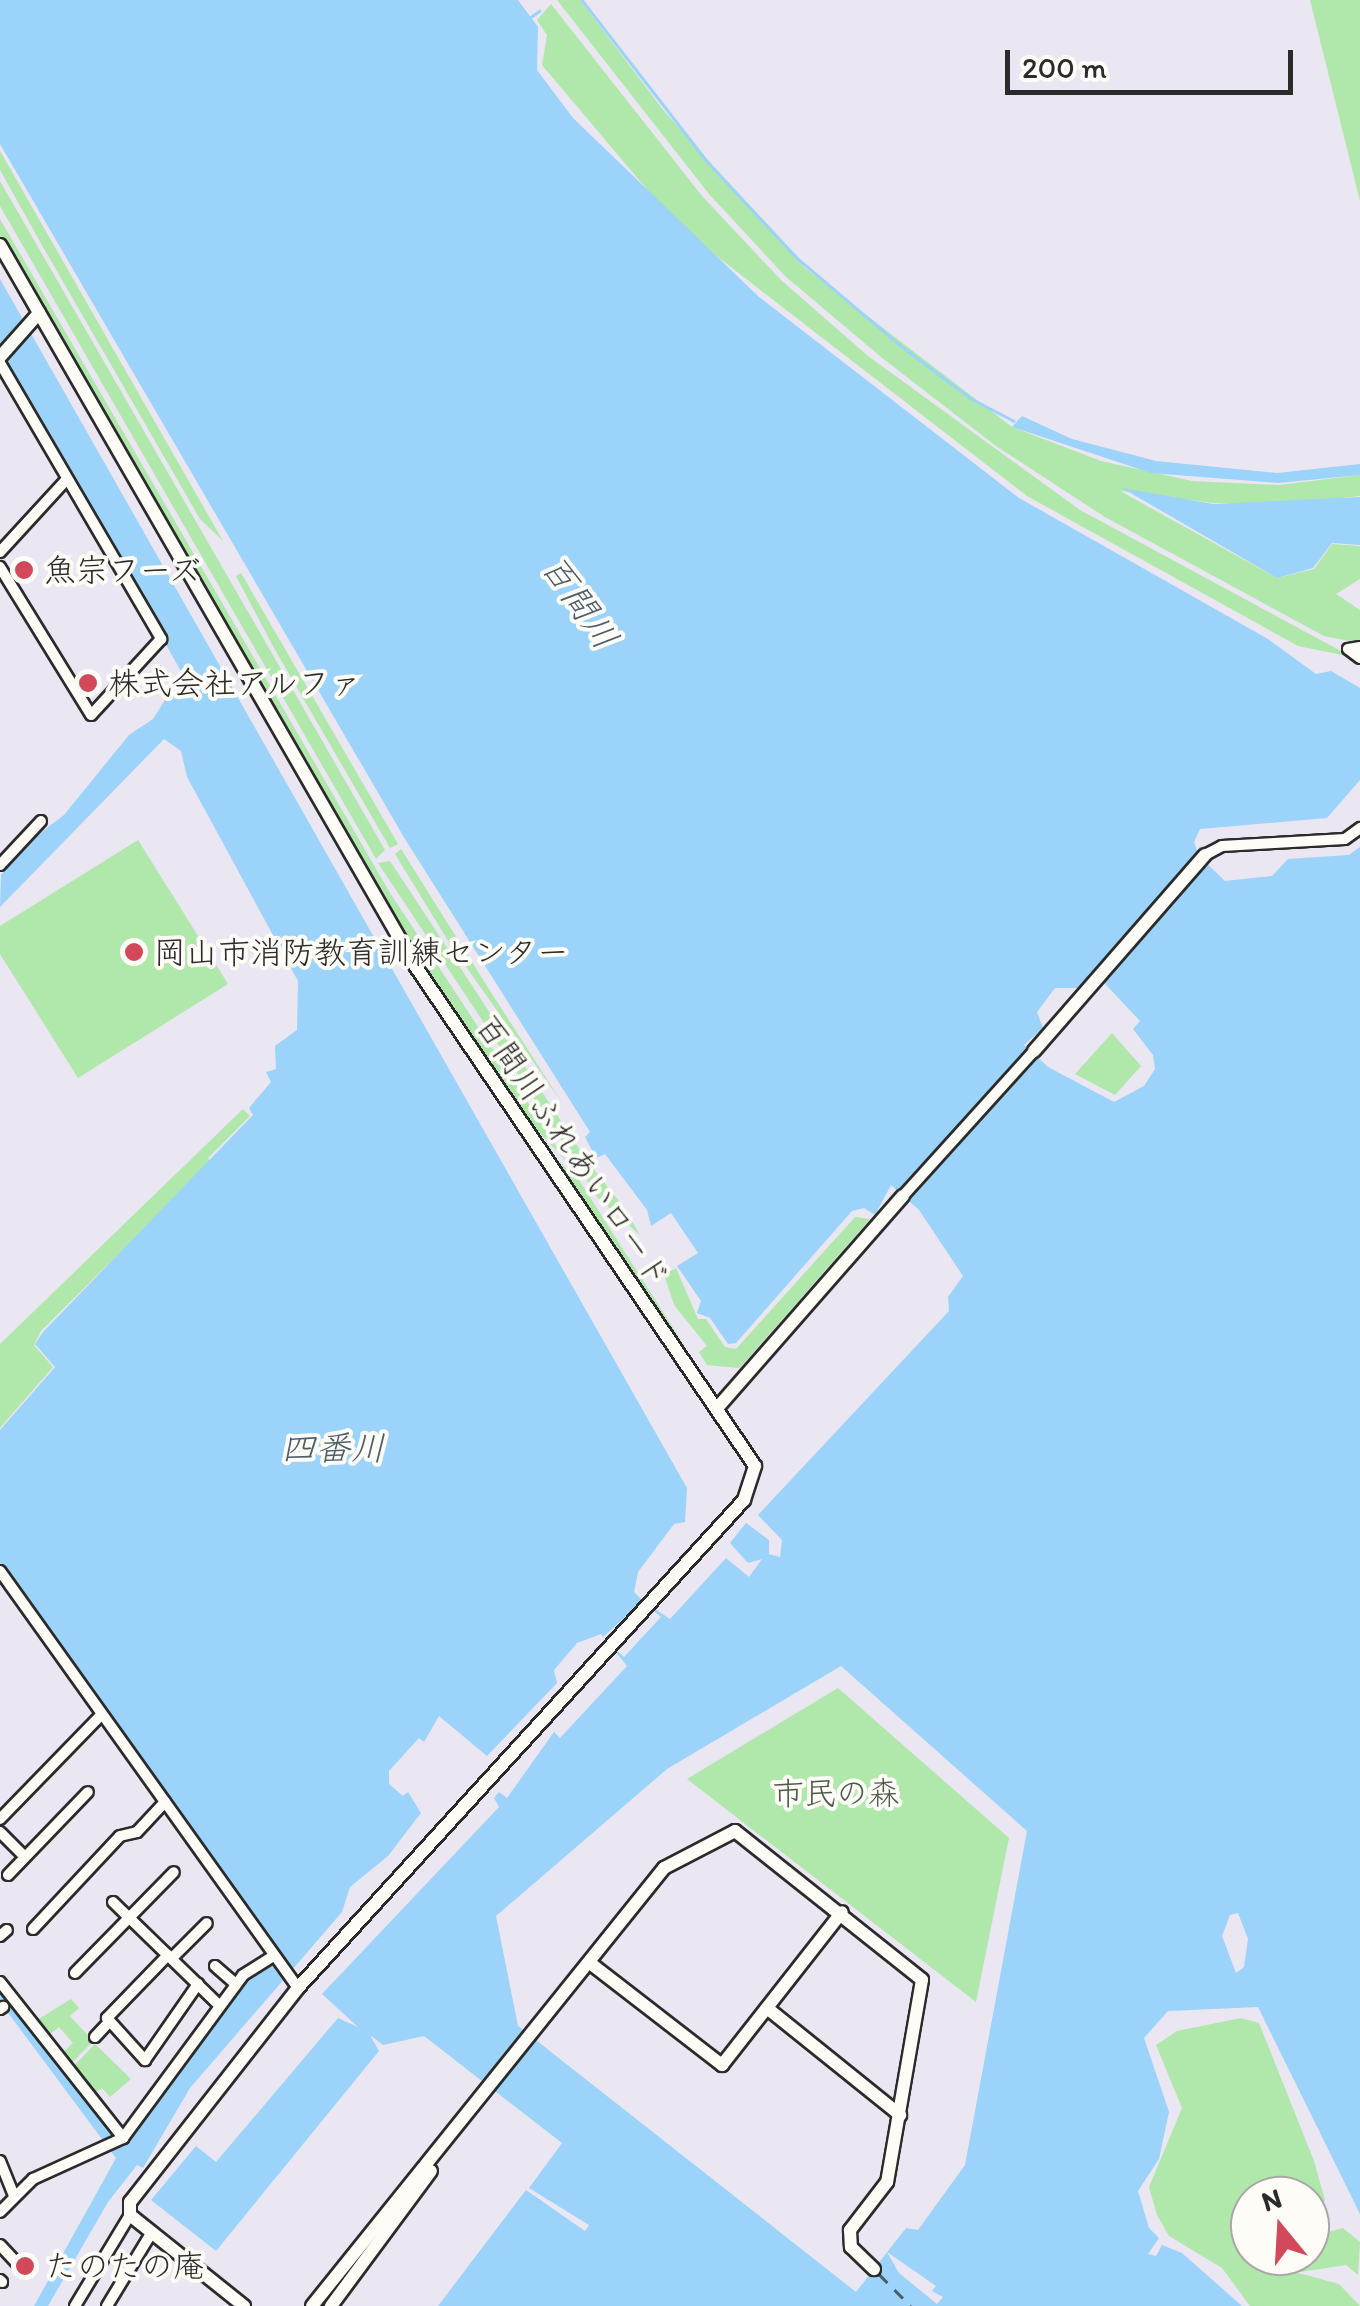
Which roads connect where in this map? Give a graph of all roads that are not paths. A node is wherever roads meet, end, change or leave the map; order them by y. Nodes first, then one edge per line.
1 (0, 246) edge
2 (39, 312) junction
3 (1, 358) edge
4 (67, 480) junction
5 (0, 552) edge
6 (0, 567) edge
7 (1360, 647) edge
8 (1360, 658) edge
9 (41, 821) dead end
10 (1360, 828) edge
11 (1205, 856) joint
12 (0, 866) edge
13 (1034, 1051) joint
14 (903, 1196) joint
15 (719, 1406) junction
16 (0, 1571) edge
17 (102, 1714) junction
18 (88, 1792) dead end
19 (166, 1802) junction
20 (0, 1818) edge
21 (0, 1832) edge
22 (25, 1857) junction
23 (174, 1872) dead end
24 (8, 1874) dead end
25 (113, 1902) dead end
26 (842, 1912) junction
27 (130, 1918) junction
28 (207, 1923) dead end
29 (33, 1930) dead end
30 (170, 1956) junction
31 (274, 1957) junction
32 (590, 1963) junction
33 (215, 1966) dead end
34 (75, 1973) dead end
35 (0, 1982) edge
36 (198, 1984) junction
37 (236, 1984) junction
38 (298, 1988) junction
39 (220, 2006) junction
40 (768, 2008) junction
41 (108, 2023) junction
42 (95, 2038) dead end
43 (900, 2115) junction
44 (123, 2139) junction
45 (448, 2144) junction
46 (0, 2161) edge
47 (14, 2195) junction
48 (0, 2212) edge
49 (130, 2215) junction
50 (152, 2232) junction
51 (0, 2245) edge
52 (18, 2263) dead end
53 (874, 2269) dead end
54 (75, 2306) edge
55 (107, 2306) edge
56 (244, 2306) edge
57 (312, 2306) edge
58 (330, 2306) edge

1 - 2 street, 百間川ふれあいロード
2 - 3 street
2 - 15 street, 百間川ふれあいロード
3 - 4 street
4 - 5 street
4 - 6 street
7 - 8 street
9 - 12 street
10 - 11 street
11 - 13 street
13 - 14 street
14 - 15 street
15 - 38 street, 百間川ふれあいロード
16 - 17 street
17 - 19 street
17 - 20 street
18 - 22 street
19 - 29 street
19 - 31 street
21 - 22 street
22 - 24 street
23 - 27 street
25 - 27 street
26 - 32 street
26 - 40 street
26 - 43 street
27 - 30 street
27 - 34 street
28 - 30 street
30 - 36 street
30 - 41 street
31 - 37 street
31 - 38 street
32 - 40 street
32 - 45 street
33 - 37 street
35 - 44 street
36 - 39 street
36 - 41 street
37 - 39 street
38 - 49 street
39 - 44 street
40 - 43 street
41 - 42 street
43 - 53 street
44 - 47 street
45 - 57 street
45 - 58 street
46 - 47 street
47 - 48 street
49 - 50 street
49 - 54 street
50 - 55 street
50 - 56 street
51 - 52 street

